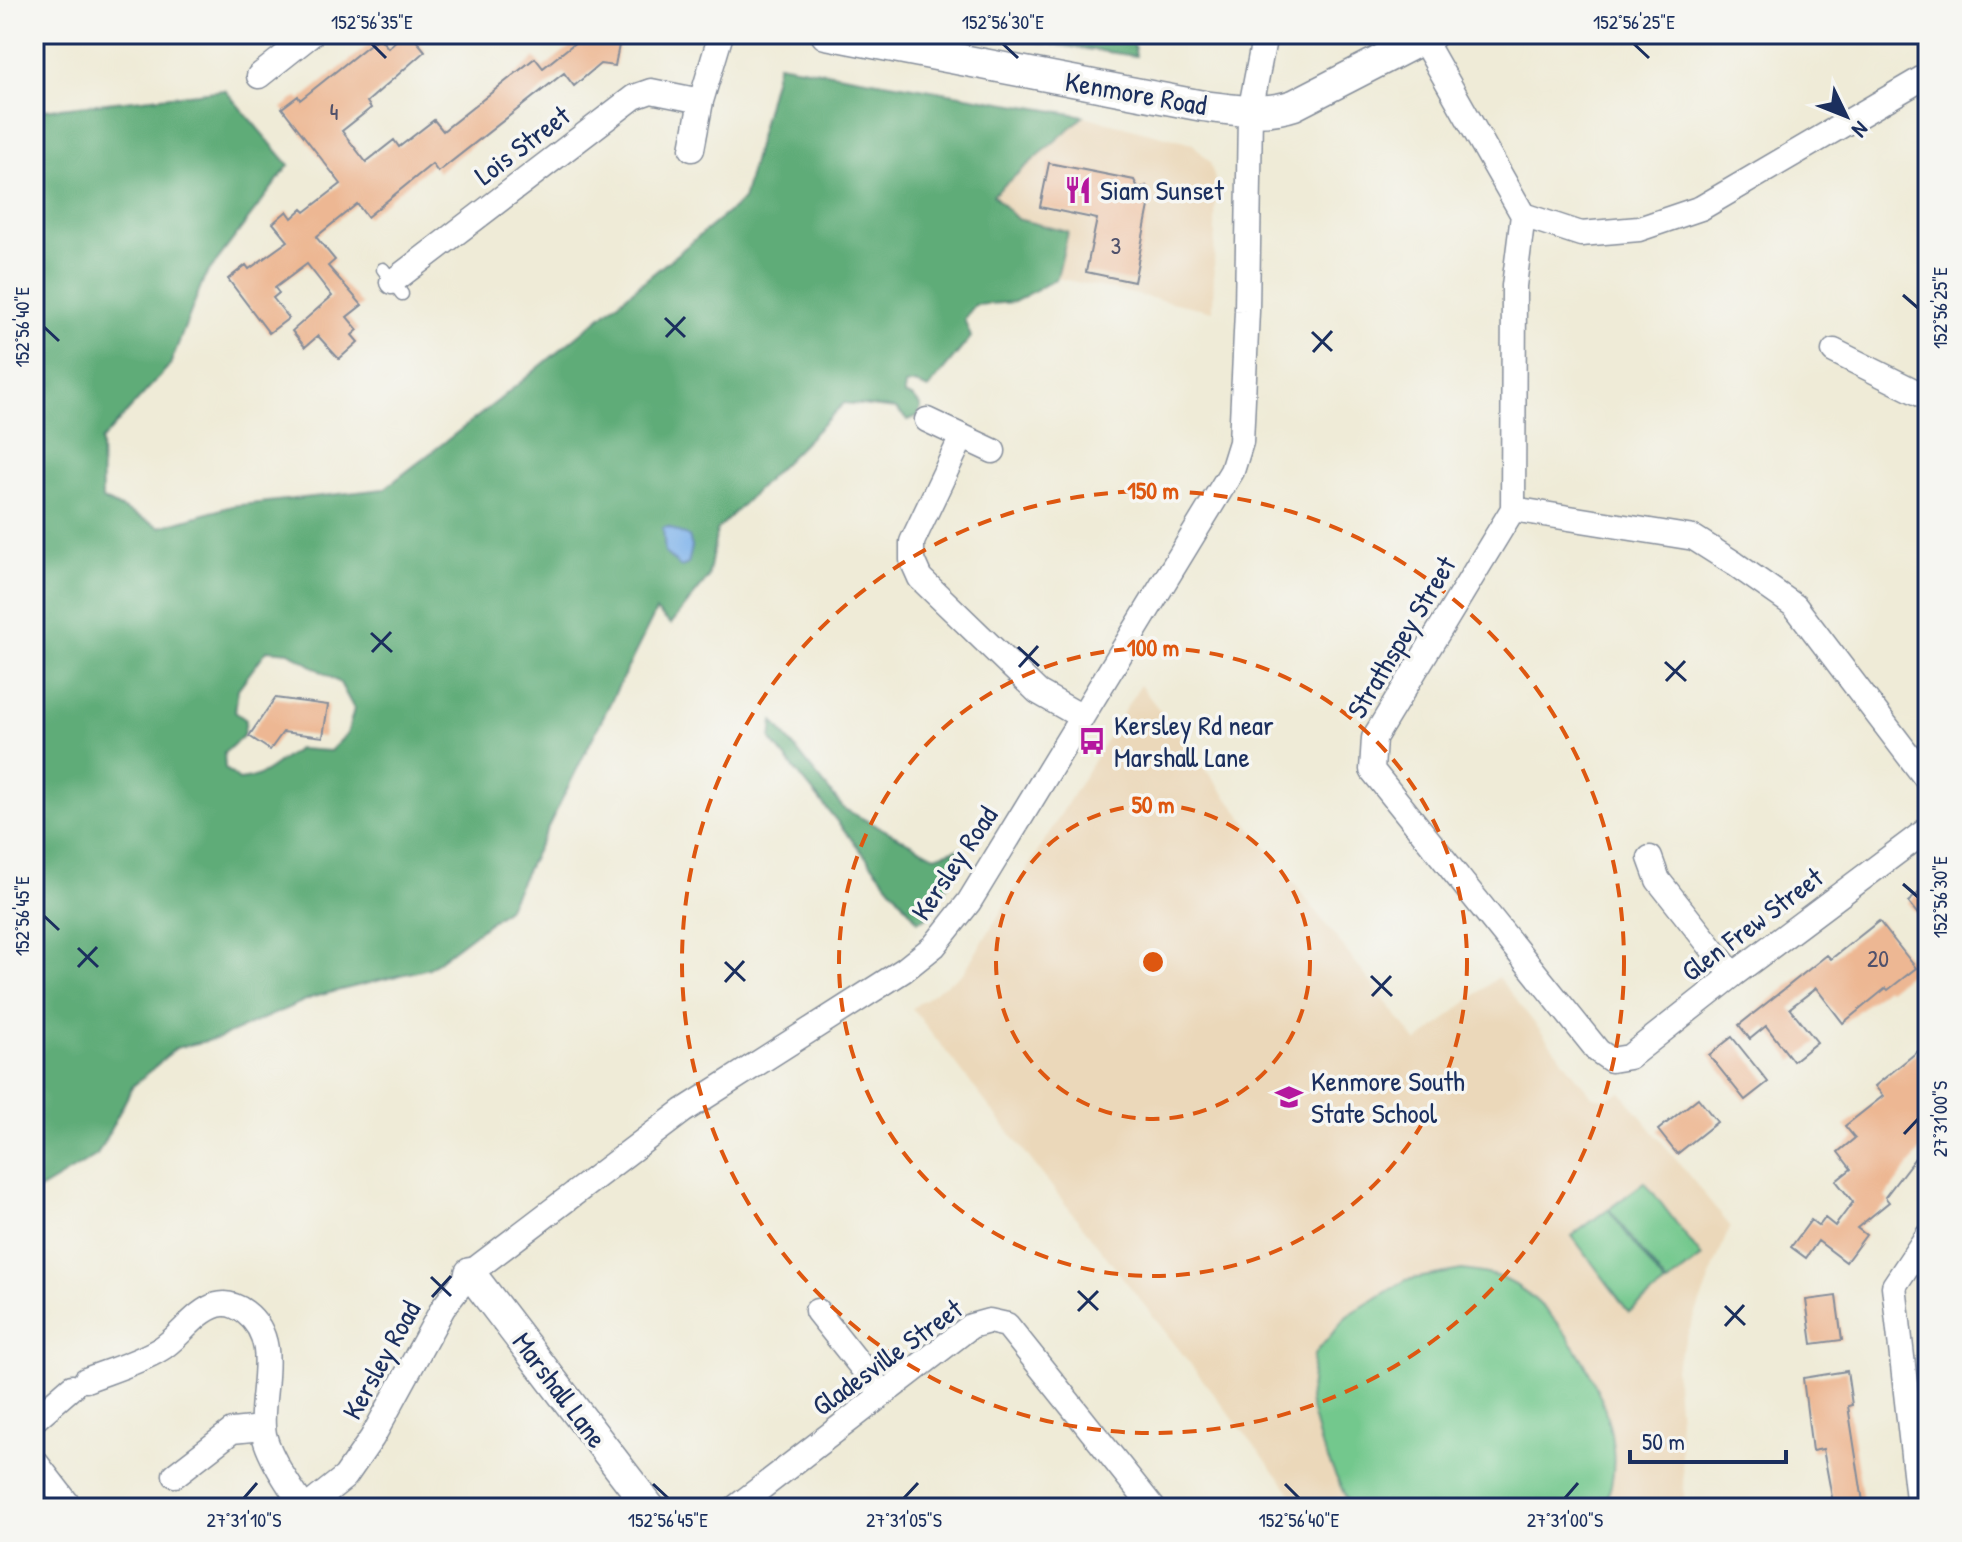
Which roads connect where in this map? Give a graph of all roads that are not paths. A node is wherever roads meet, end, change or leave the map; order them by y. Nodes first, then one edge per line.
1 (312, 34) edge
2 (721, 34) edge
3 (826, 34) edge
4 (1265, 34) edge
5 (1427, 37) edge
6 (1928, 75) edge
7 (259, 76) dead end
8 (701, 101) junction
9 (1250, 112) junction
10 (692, 149) dead end
11 (1523, 215) junction
12 (392, 282) dead end
13 (1834, 351) dead end
14 (1928, 398) edge
15 (927, 420) dead end
16 (962, 437) junction
17 (993, 451) dead end
18 (1513, 509) junction
19 (1082, 717) junction
20 (1928, 781) edge
21 (1928, 829) edge
22 (1650, 858) dead end
23 (1733, 975) junction
24 (1611, 1060) joint
25 (1928, 1235) edge
26 (470, 1273) junction
27 (817, 1311) dead end
28 (883, 1394) junction
29 (34, 1420) edge
30 (262, 1428) junction
31 (34, 1460) edge
32 (175, 1475) dead end
33 (71, 1508) edge
34 (305, 1508) edge
35 (650, 1508) edge
36 (735, 1508) edge
37 (1153, 1508) edge
38 (1919, 1508) edge

1 - 7 street
2 - 8 street
3 - 9 street, Kenmore Road
4 - 9 street, Kersley Road
5 - 9 street, Kenmore Road
5 - 11 street
6 - 11 street
8 - 10 street
8 - 12 street, Lois Street
9 - 19 street, Kersley Road
11 - 18 street
13 - 14 street
15 - 16 street
16 - 17 street
16 - 19 street
18 - 20 street
18 - 24 street, Strathspey Street
19 - 26 street, Kersley Road
21 - 23 street, Glen Frew Street
22 - 23 street
23 - 24 street, Glen Frew Street
25 - 38 street
26 - 34 street, Kersley Road
26 - 35 street, Marshall Lane
27 - 28 street
28 - 36 street, Gladesville Street
28 - 37 street, Gladesville Street
29 - 30 street
30 - 32 street
30 - 34 street
31 - 33 street

